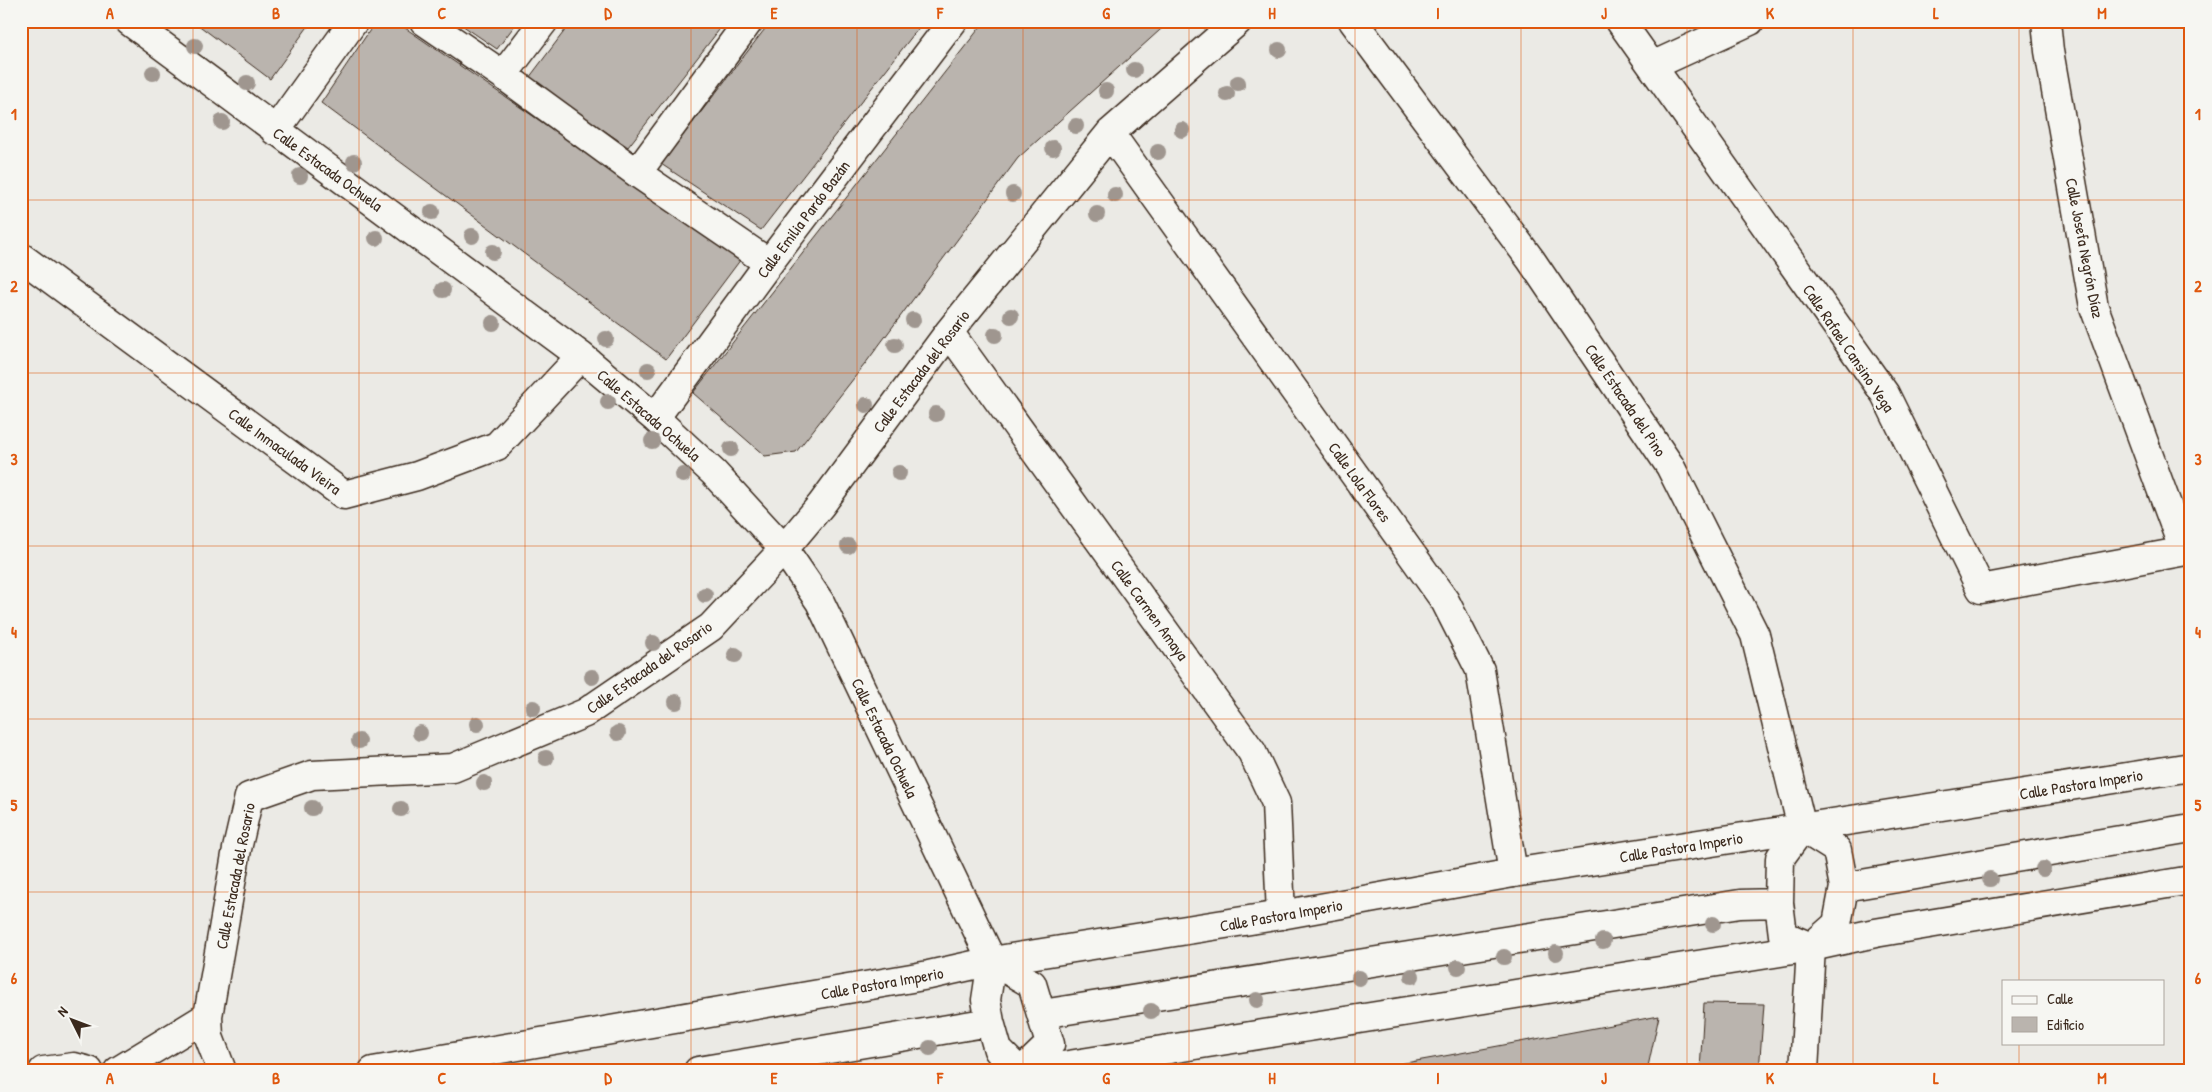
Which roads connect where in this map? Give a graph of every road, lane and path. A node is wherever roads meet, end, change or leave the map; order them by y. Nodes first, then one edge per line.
1 (129, 21) edge
2 (354, 21) edge
3 (424, 21) edge
4 (544, 21) edge
5 (749, 21) edge
6 (953, 21) edge
7 (1238, 21) edge
8 (1353, 21) edge
9 (1620, 21) edge
10 (1750, 21) edge
11 (2046, 21) edge
12 (1652, 66) junction
13 (503, 76) junction
14 (275, 130) junction
15 (1110, 133) junction
16 (637, 173) junction
17 (21, 257) edge
18 (769, 263) junction
19 (948, 332) junction
20 (581, 356) junction
21 (655, 418) junction
22 (784, 550) junction
23 (2188, 551) edge
24 (2191, 767) edge
25 (1802, 828) junction
26 (2191, 828) edge
27 (1513, 873) junction
28 (2191, 880) edge
29 (1844, 887) junction
30 (1779, 904) junction
31 (1281, 915) junction
32 (1811, 947) junction
33 (992, 961) junction
34 (1042, 1014) junction
35 (208, 1016) junction
36 (990, 1022) junction
37 (43, 1071) edge
38 (88, 1071) edge
39 (118, 1071) edge
40 (222, 1071) edge
41 (373, 1071) edge
42 (698, 1071) edge
43 (1021, 1071) edge
44 (1031, 1071) edge
45 (1804, 1071) edge

1 - 14 street, Calle Estacada Ochuela
2 - 14 street
3 - 13 street
4 - 13 street
5 - 16 street
6 - 18 street, Calle Emilia Pardo Bazán
7 - 15 street, Calle Estacada del Rosario
8 - 25 street, Calle Estacada del Pino
9 - 12 street, Calle Rafael Cansino Vega
10 - 12 street
11 - 23 street, Calle Josefa Negrón Díaz
12 - 23 street, Calle Rafael Cansino Vega
13 - 16 street
14 - 20 street, Calle Estacada Ochuela
15 - 19 street, Calle Estacada del Rosario
15 - 27 street, Calle Lola Flores
16 - 18 street
17 - 20 street, Calle Inmaculada Vieira
18 - 21 street, Calle Emilia Pardo Bazán
19 - 22 street, Calle Estacada del Rosario
19 - 31 street, Calle Carmen Amaya
20 - 21 street, Calle Estacada Ochuela
21 - 22 street, Calle Estacada Ochuela
22 - 33 street, Calle Estacada Ochuela
22 - 35 street, Calle Estacada del Rosario
24 - 25 street, Calle Pastora Imperio
25 - 27 street, Calle Pastora Imperio
25 - 29 street
25 - 30 street
26 - 29 street
27 - 31 street, Calle Pastora Imperio
28 - 32 street
29 - 32 street
30 - 32 street
30 - 34 street
31 - 33 street, Calle Pastora Imperio
32 - 44 street
32 - 45 street
33 - 34 street
33 - 36 street
33 - 41 street, Calle Pastora Imperio
34 - 43 street
35 - 39 street
35 - 40 street
36 - 42 street
36 - 43 street
37 - 38 street

